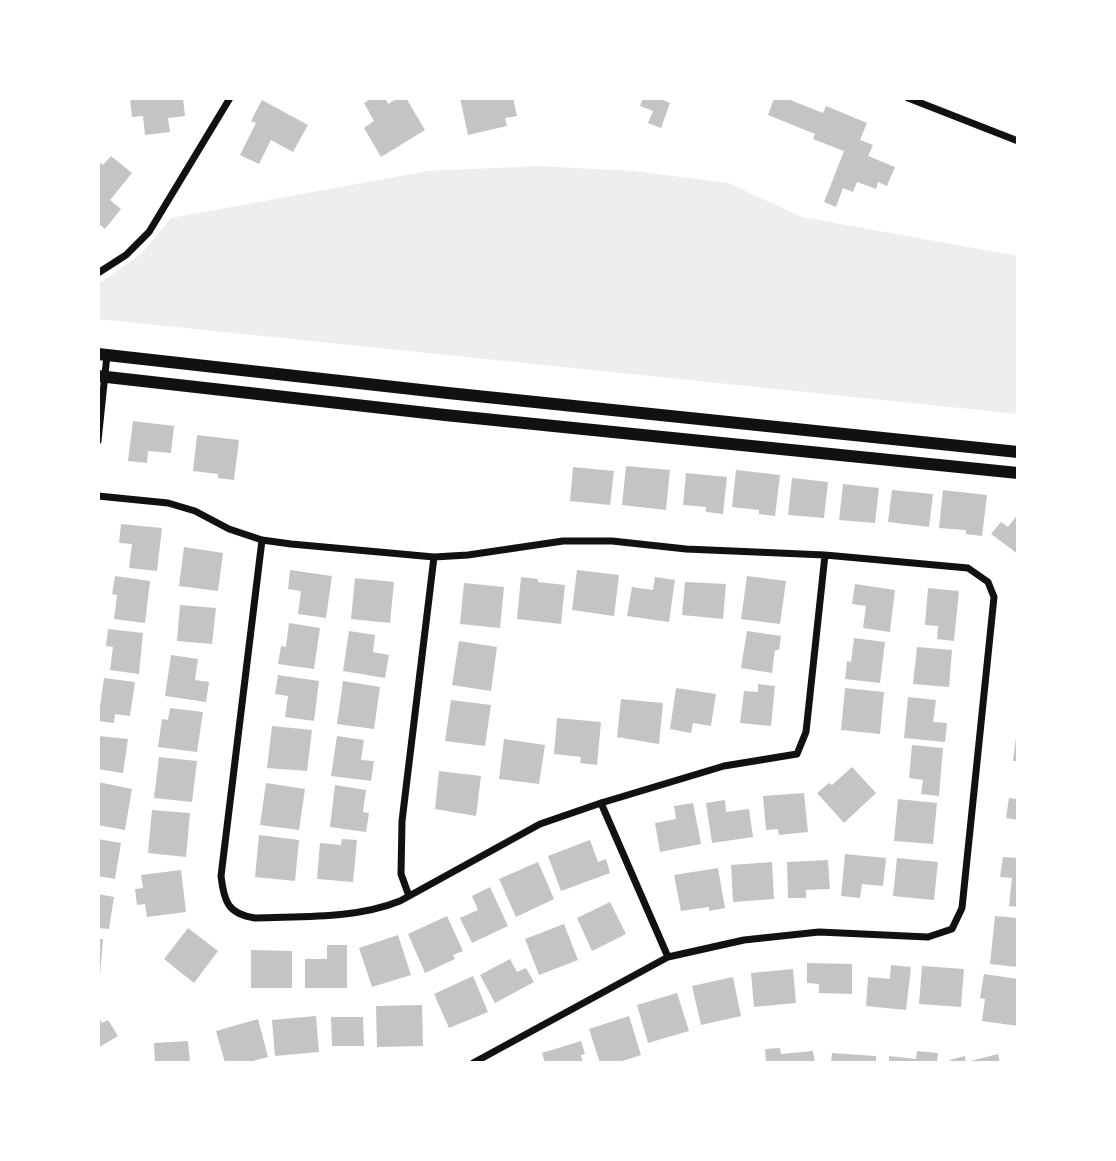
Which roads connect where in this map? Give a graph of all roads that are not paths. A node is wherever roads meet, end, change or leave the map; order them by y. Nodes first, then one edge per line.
1 (230, 98) edge
2 (908, 98) edge
3 (1018, 141) edge
4 (98, 272) edge
5 (102, 355) edge
6 (101, 376) edge
7 (98, 441) edge
8 (1018, 452) edge
9 (1018, 473) edge
10 (98, 496) edge
11 (262, 540) junction
12 (825, 555) junction
13 (434, 557) junction
14 (601, 803) junction
15 (409, 896) junction
16 (668, 957) junction
17 (473, 1063) edge

1 - 4 street
2 - 3 street
5 - 6 street
5 - 8 street
6 - 7 street
6 - 9 street
10 - 11 street
11 - 13 street
11 - 15 street
12 - 13 street
12 - 14 street
12 - 16 street
13 - 15 street
14 - 15 street
14 - 16 street
16 - 17 street

